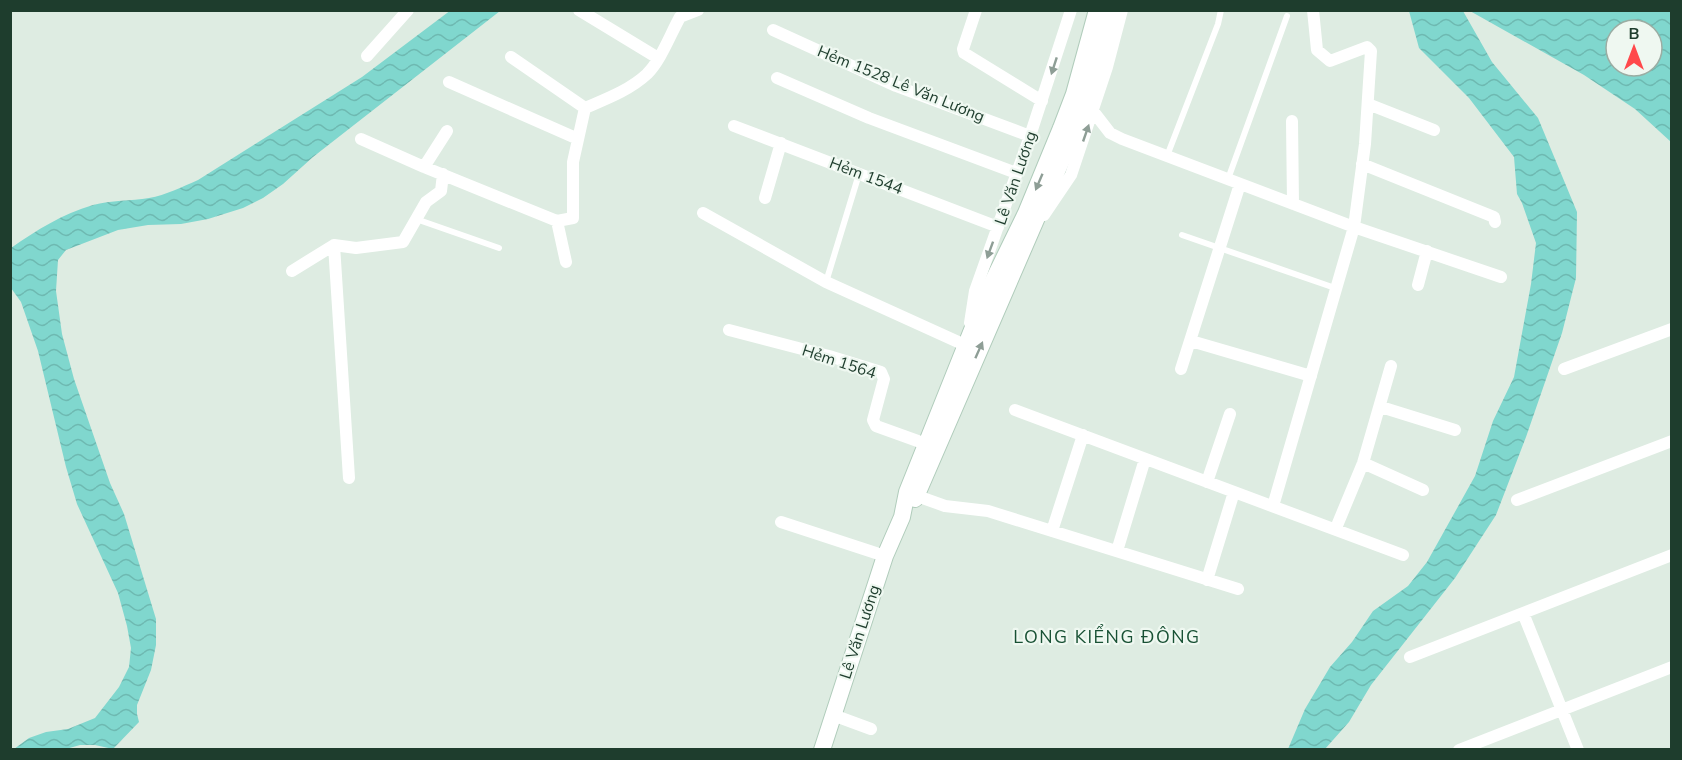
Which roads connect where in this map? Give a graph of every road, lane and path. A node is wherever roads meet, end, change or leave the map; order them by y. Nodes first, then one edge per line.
1 (408, 10) edge
2 (579, 10) edge
3 (698, 10) edge
4 (976, 10) edge
5 (1071, 10) edge
6 (1097, 10) edge
7 (1109, 10) edge
8 (1122, 10) edge
9 (1221, 10) edge
10 (1313, 10) edge
11 (1287, 16) dead end
12 (773, 30) dead end
13 (367, 56) dead end
14 (512, 57) dead end
15 (658, 58) junction
16 (777, 78) dead end
17 (449, 81) dead end
18 (1042, 101) junction
19 (1368, 104) junction
20 (585, 108) junction
21 (1093, 111) junction
22 (1292, 121) dead end
23 (734, 126) dead end
24 (1067, 130) junction
25 (1434, 130) dead end
26 (447, 131) dead end
27 (1030, 136) junction
28 (361, 139) dead end
29 (578, 140) junction
30 (781, 144) junction
31 (1167, 156) junction
32 (1362, 164) junction
33 (424, 167) junction
34 (1016, 173) junction
35 (443, 174) junction
36 (859, 174) junction
37 (1228, 179) junction
38 (1240, 184) junction
39 (765, 198) dead end
40 (1293, 204) junction
41 (703, 213) dead end
42 (416, 219) junction
43 (557, 221) junction
44 (1495, 222) dead end
45 (998, 227) junction
46 (1354, 227) junction
47 (1182, 236) dead end
48 (1029, 239) junction
49 (334, 245) junction
50 (499, 248) dead end
51 (1221, 249) junction
52 (1427, 251) junction
53 (566, 262) dead end
54 (292, 271) dead end
55 (1501, 277) dead end
56 (826, 282) junction
57 (1418, 285) dead end
58 (1335, 288) junction
59 (729, 330) dead end
60 (1670, 335) edge
61 (1191, 341) junction
62 (967, 346) junction
63 (1391, 366) dead end
64 (1181, 369) dead end
65 (1564, 369) dead end
66 (1311, 376) junction
67 (1381, 407) junction
68 (1015, 410) dead end
69 (1230, 414) dead end
70 (1455, 430) dead end
71 (1083, 435) junction
72 (1671, 441) edge
73 (926, 444) junction
74 (1145, 459) junction
75 (1363, 463) junction
76 (349, 478) dead end
77 (1207, 482) junction
78 (1423, 490) dead end
79 (1234, 492) junction
80 (917, 496) junction
81 (1517, 500) dead end
82 (1274, 506) junction
83 (902, 517) junction
84 (781, 522) dead end
85 (1336, 528) junction
86 (1052, 531) junction
87 (1118, 551) junction
88 (1403, 555) dead end
89 (1671, 555) edge
90 (885, 556) junction
91 (1207, 580) junction
92 (1238, 589) dead end
93 (1523, 613) junction
94 (1410, 657) dead end
95 (1671, 667) edge
96 (1562, 710) junction
97 (836, 716) junction
98 (869, 728) dead end
99 (822, 750) edge
100 (1459, 750) edge
101 (1578, 750) edge

1 - 13 street
2 - 15 street
3 - 15 street
4 - 18 street
5 -> 18 street, Lê Văn Lương
6 - 24 main road
7 - 24 main road
8 - 21 street, Lê Văn Lương
9 - 31 lane
10 - 19 street
11 - 37 lane
12 - 27 street, Hẻm 1528 Lê Văn Lương
14 - 20 street
15 - 20 street
16 - 34 street
17 - 29 street
18 - 27 street, Lê Văn Lương
19 - 25 street
19 - 32 street
20 - 29 street
21 - 31 street
48 -> 21 street, Lê Văn Lương
22 - 40 street
23 - 30 street, Hẻm 1544
24 - 48 main road, Lê Văn Lương
24 -> 62 main road, Lê Văn Lương
26 - 33 street
27 - 34 street, Lê Văn Lương
28 - 33 street
29 - 43 street
30 - 36 street, Hẻm 1544
30 - 39 street
31 - 37 street
32 - 44 street
32 - 46 street
33 - 35 street
34 - 45 street, Lê Văn Lương
35 - 42 street
35 - 43 street
36 - 45 street, Hẻm 1544
36 - 56 lane
37 - 38 street
38 - 40 street
38 - 51 street
40 - 46 street
41 - 56 street
42 - 49 street
42 - 50 lane
43 - 53 street
45 -> 62 street, Lê Văn Lương
46 - 52 street
46 - 58 street
47 - 51 lane
80 -> 48 main road, Lê Văn Lương
49 - 54 street
49 - 76 street
51 - 58 lane
51 - 61 street
52 - 55 street
52 - 57 street
56 - 62 street
58 - 66 street
59 - 73 street, Hẻm 1564
60 - 65 street
61 - 64 street
61 - 66 street
62 - 73 main road, Lê Văn Lương
63 - 67 street
66 - 82 street
67 - 70 street
67 - 75 street
68 - 71 street
69 - 77 street
71 - 74 street
71 - 86 street
72 - 81 street
73 - 83 main road, Lê Văn Lương
74 - 77 street
74 - 87 street
75 - 78 street
75 - 85 street
77 - 79 street
79 - 82 street
79 - 91 street
80 - 83 main road, Lê Văn Lương
80 - 86 street
82 - 85 street
83 - 90 main road, Lê Văn Lương
84 - 90 street
85 - 88 street
86 - 87 street
87 - 91 street
89 - 93 street
90 - 97 main road, Lê Văn Lương
91 - 92 street
93 - 94 street
93 - 96 street
95 - 96 street
96 - 100 street
96 - 101 street
97 - 98 street
97 - 99 main road, Lê Văn Lương

